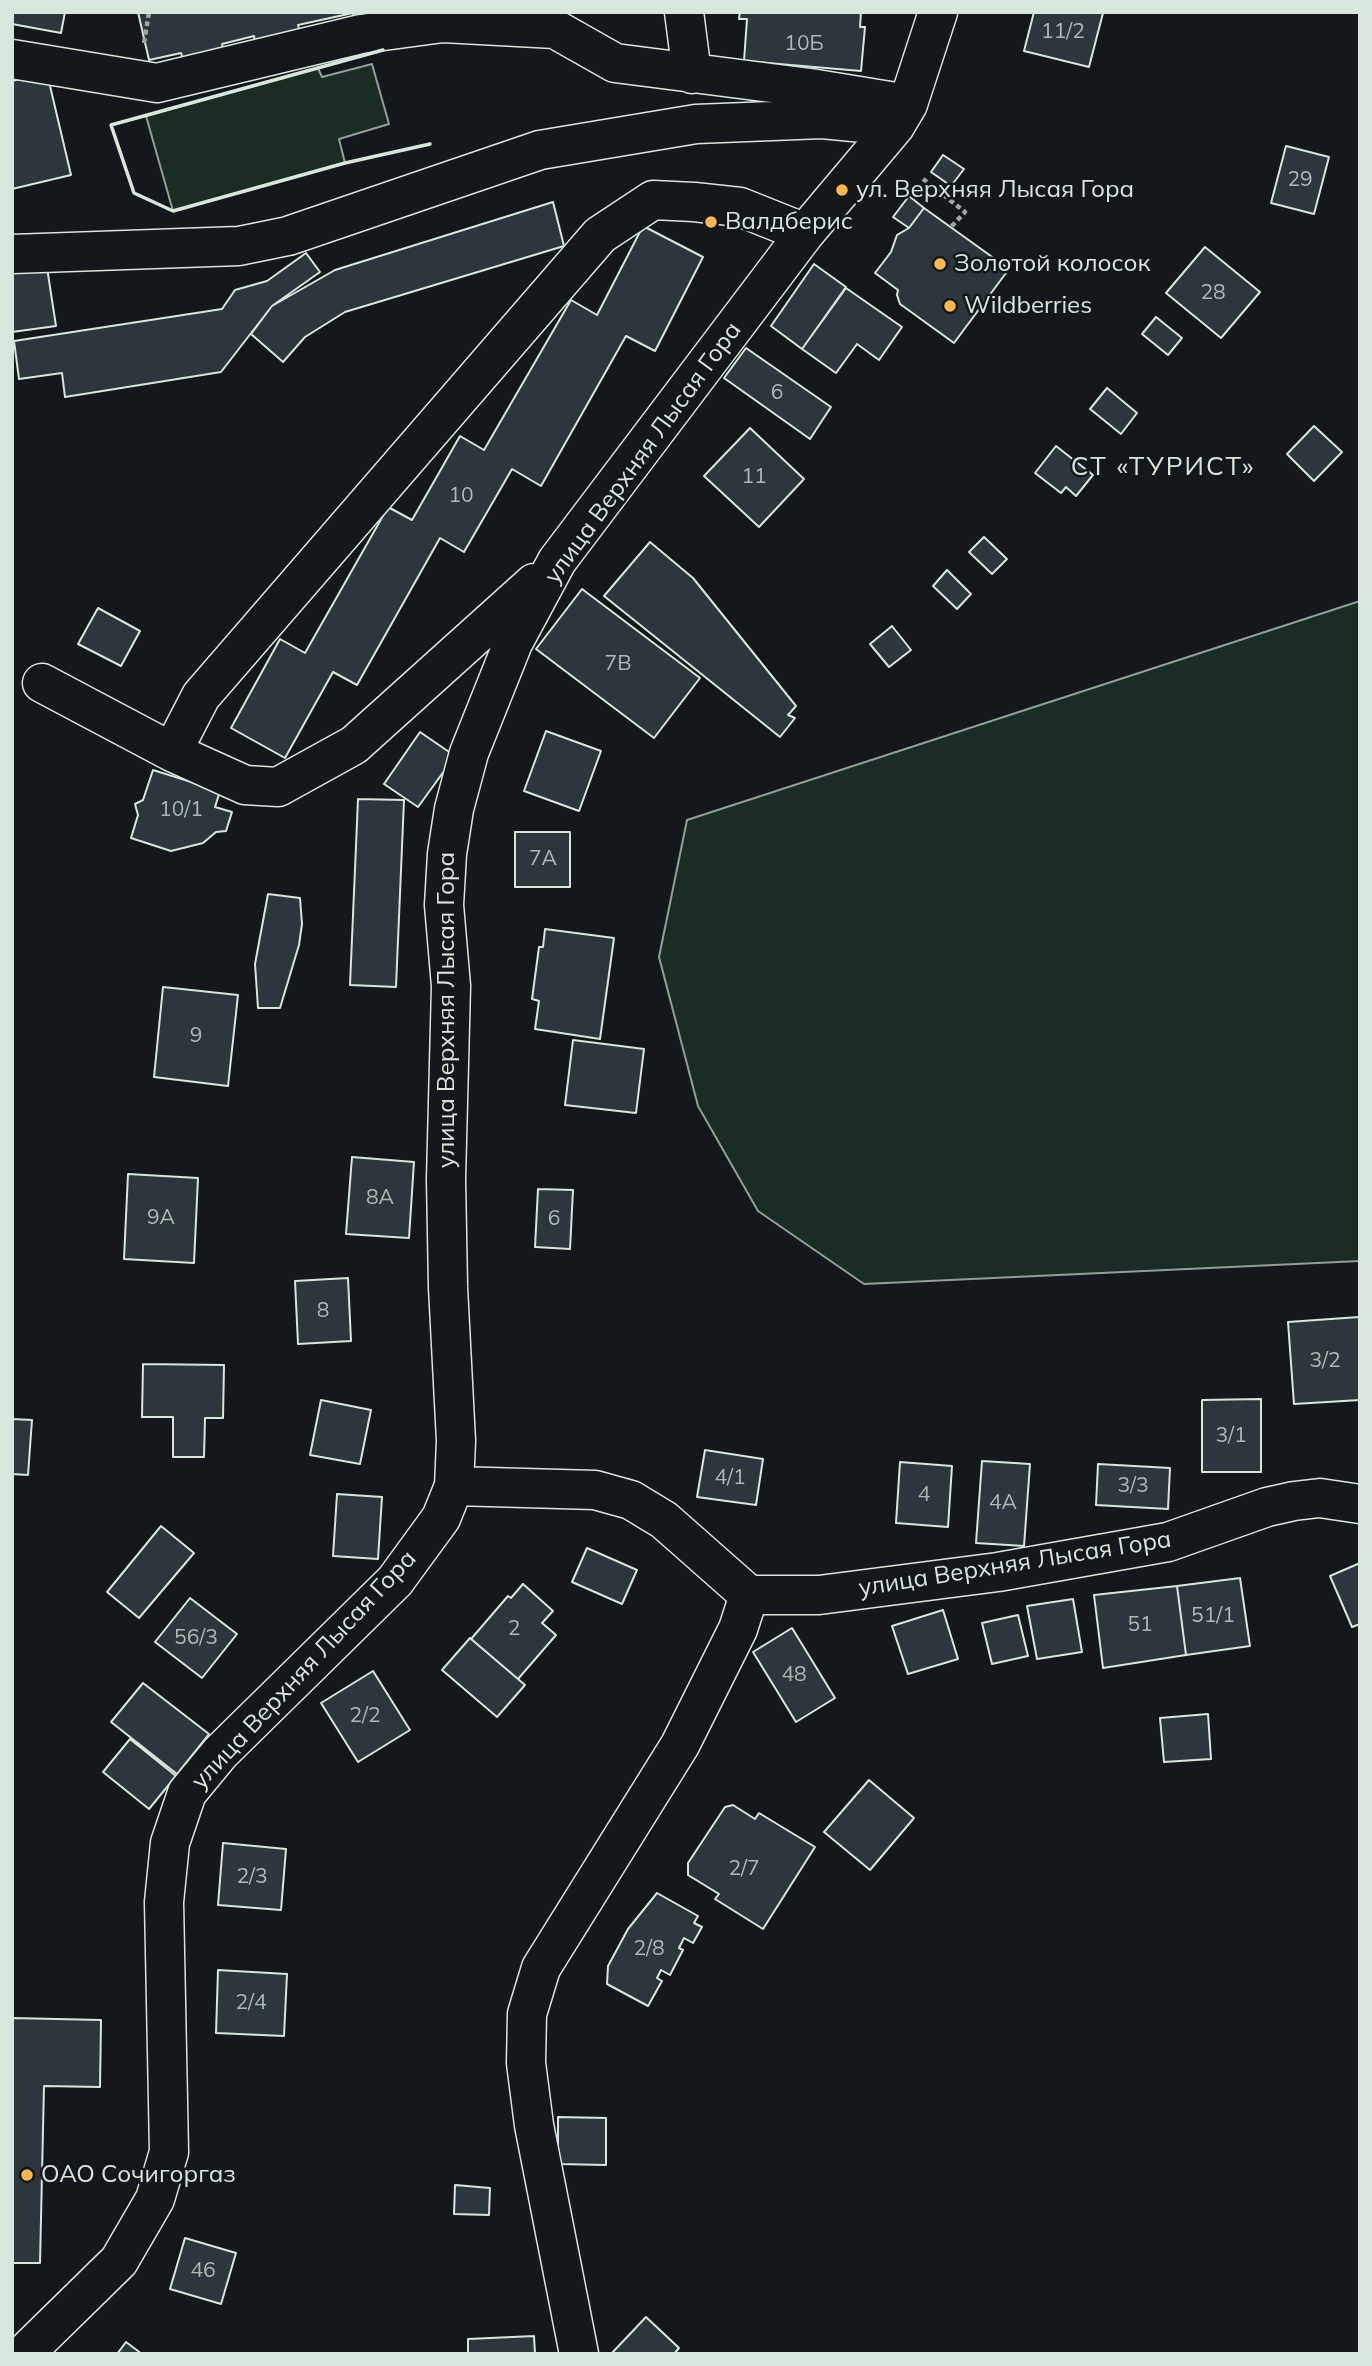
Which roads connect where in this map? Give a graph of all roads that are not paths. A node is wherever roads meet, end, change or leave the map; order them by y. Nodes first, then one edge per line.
1 (684, 12) edge
2 (935, 23) edge
3 (12, 60) edge
4 (692, 75) junction
5 (902, 115) junction
6 (805, 233) junction
7 (12, 254) edge
8 (557, 561) junction
9 (41, 683) dead end
10 (172, 752) junction
11 (454, 1486) junction
12 (1360, 1504) edge
13 (749, 1595) junction
14 (24, 2354) edge
15 (579, 2354) edge

1 - 4 street
2 - 5 street, улица Верхняя Лысая Гора
3 - 4 street
4 - 5 street
5 - 6 street, улица Верхняя Лысая Гора
5 - 7 street
6 - 8 street, улица Верхняя Лысая Гора
6 - 10 street
8 - 10 street
8 - 11 street, улица Верхняя Лысая Гора
9 - 10 street
11 - 13 street
11 - 14 street, улица Верхняя Лысая Гора
12 - 13 street, улица Верхняя Лысая Гора
13 - 15 street

